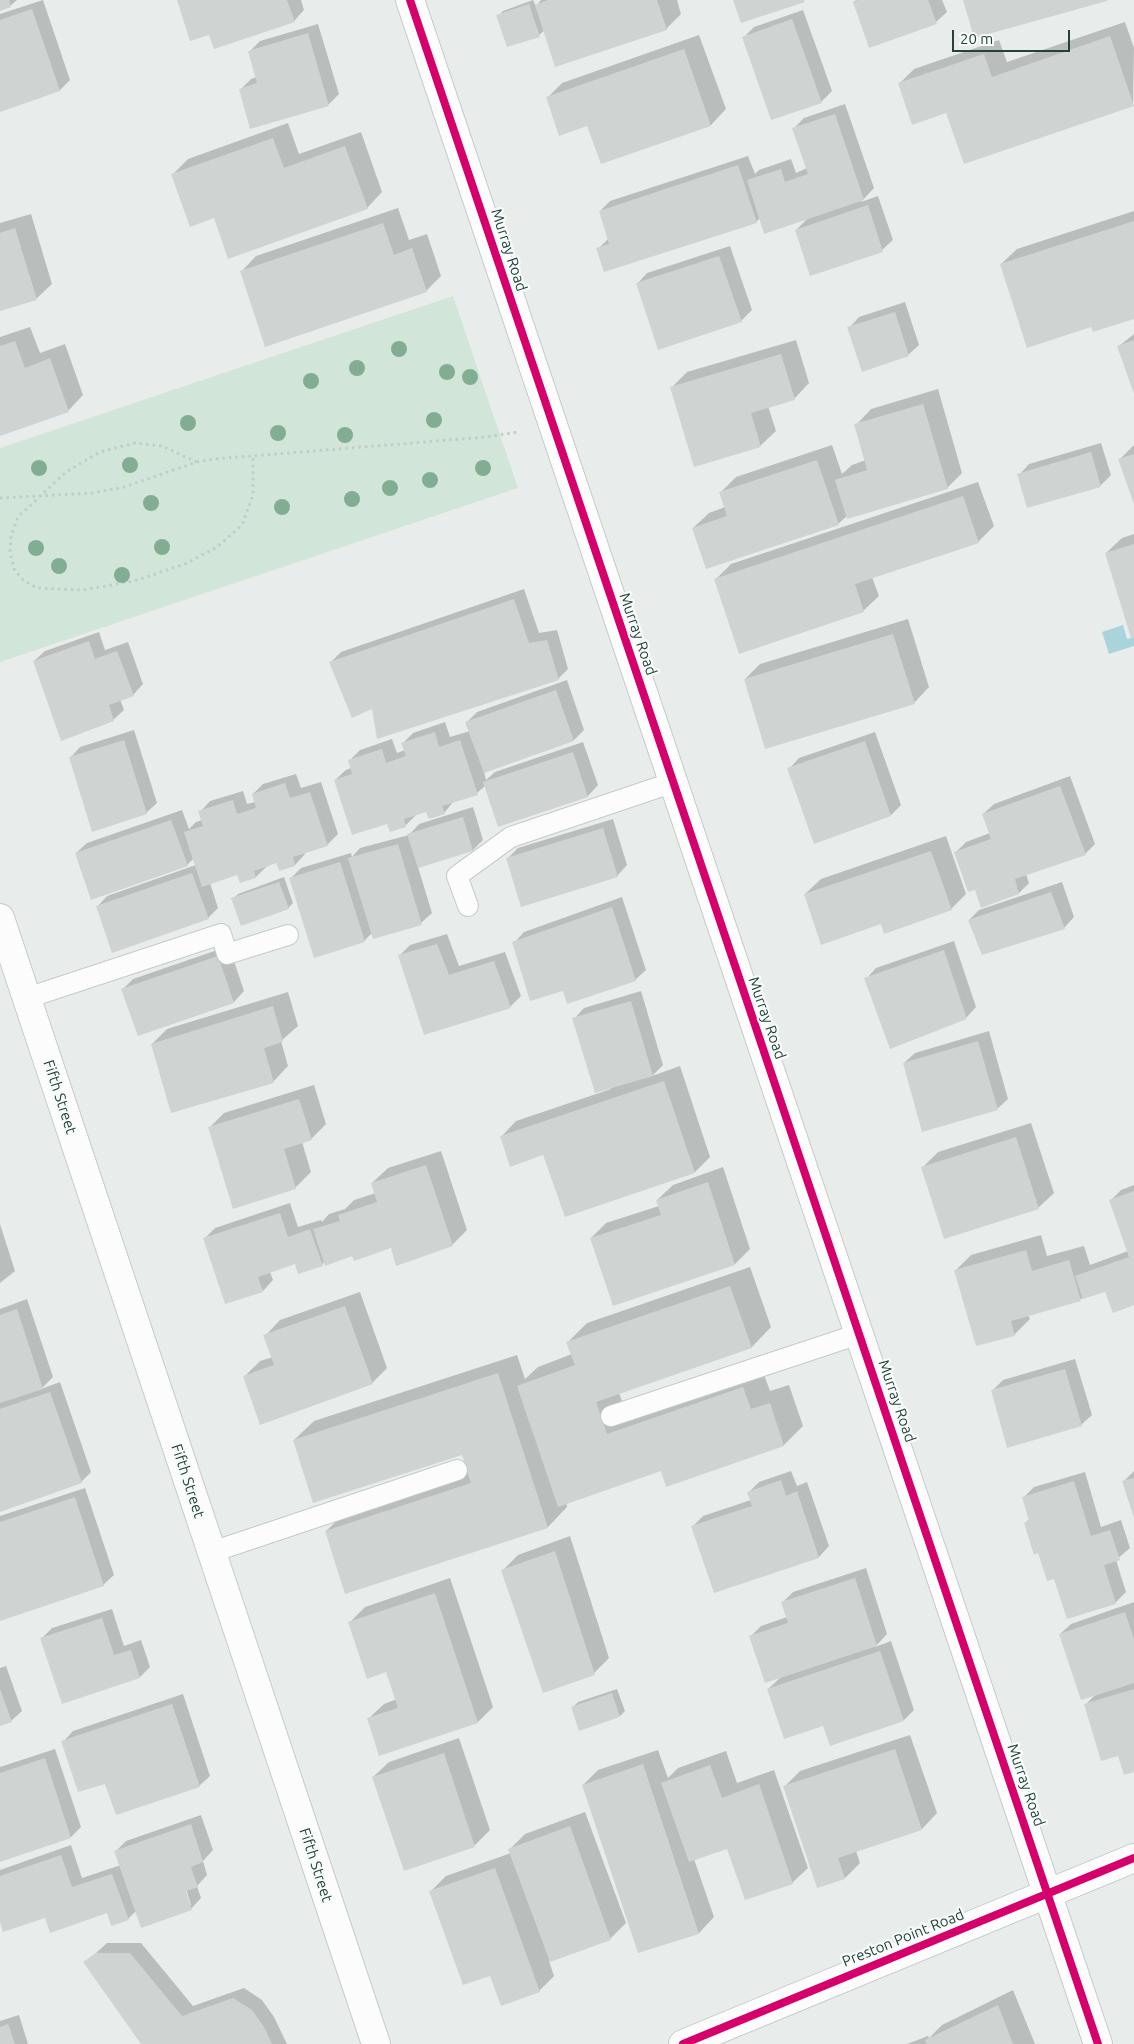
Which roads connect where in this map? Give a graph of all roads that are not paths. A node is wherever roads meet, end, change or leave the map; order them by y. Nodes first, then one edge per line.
1 (410, 0) edge
2 (674, 782) junction
3 (468, 906) dead end
4 (0, 918) edge
5 (288, 936) dead end
6 (27, 998) junction
7 (859, 1334) junction
8 (611, 1416) dead end
9 (457, 1470) dead end
10 (212, 1552) junction
11 (1134, 1858) edge
12 (1048, 1894) junction
13 (376, 2044) edge
14 (683, 2044) edge
15 (1098, 2044) edge

1 - 2 street, Murray Road
2 - 3 lane
2 - 7 street, Murray Road
4 - 6 street, Fifth Street
5 - 6 lane
6 - 10 street, Fifth Street
7 - 8 lane
7 - 12 street, Murray Road
9 - 10 lane
10 - 13 street, Fifth Street
11 - 12 street, Preston Point Road
12 - 14 street, Preston Point Road
12 - 15 street, Murray Road

